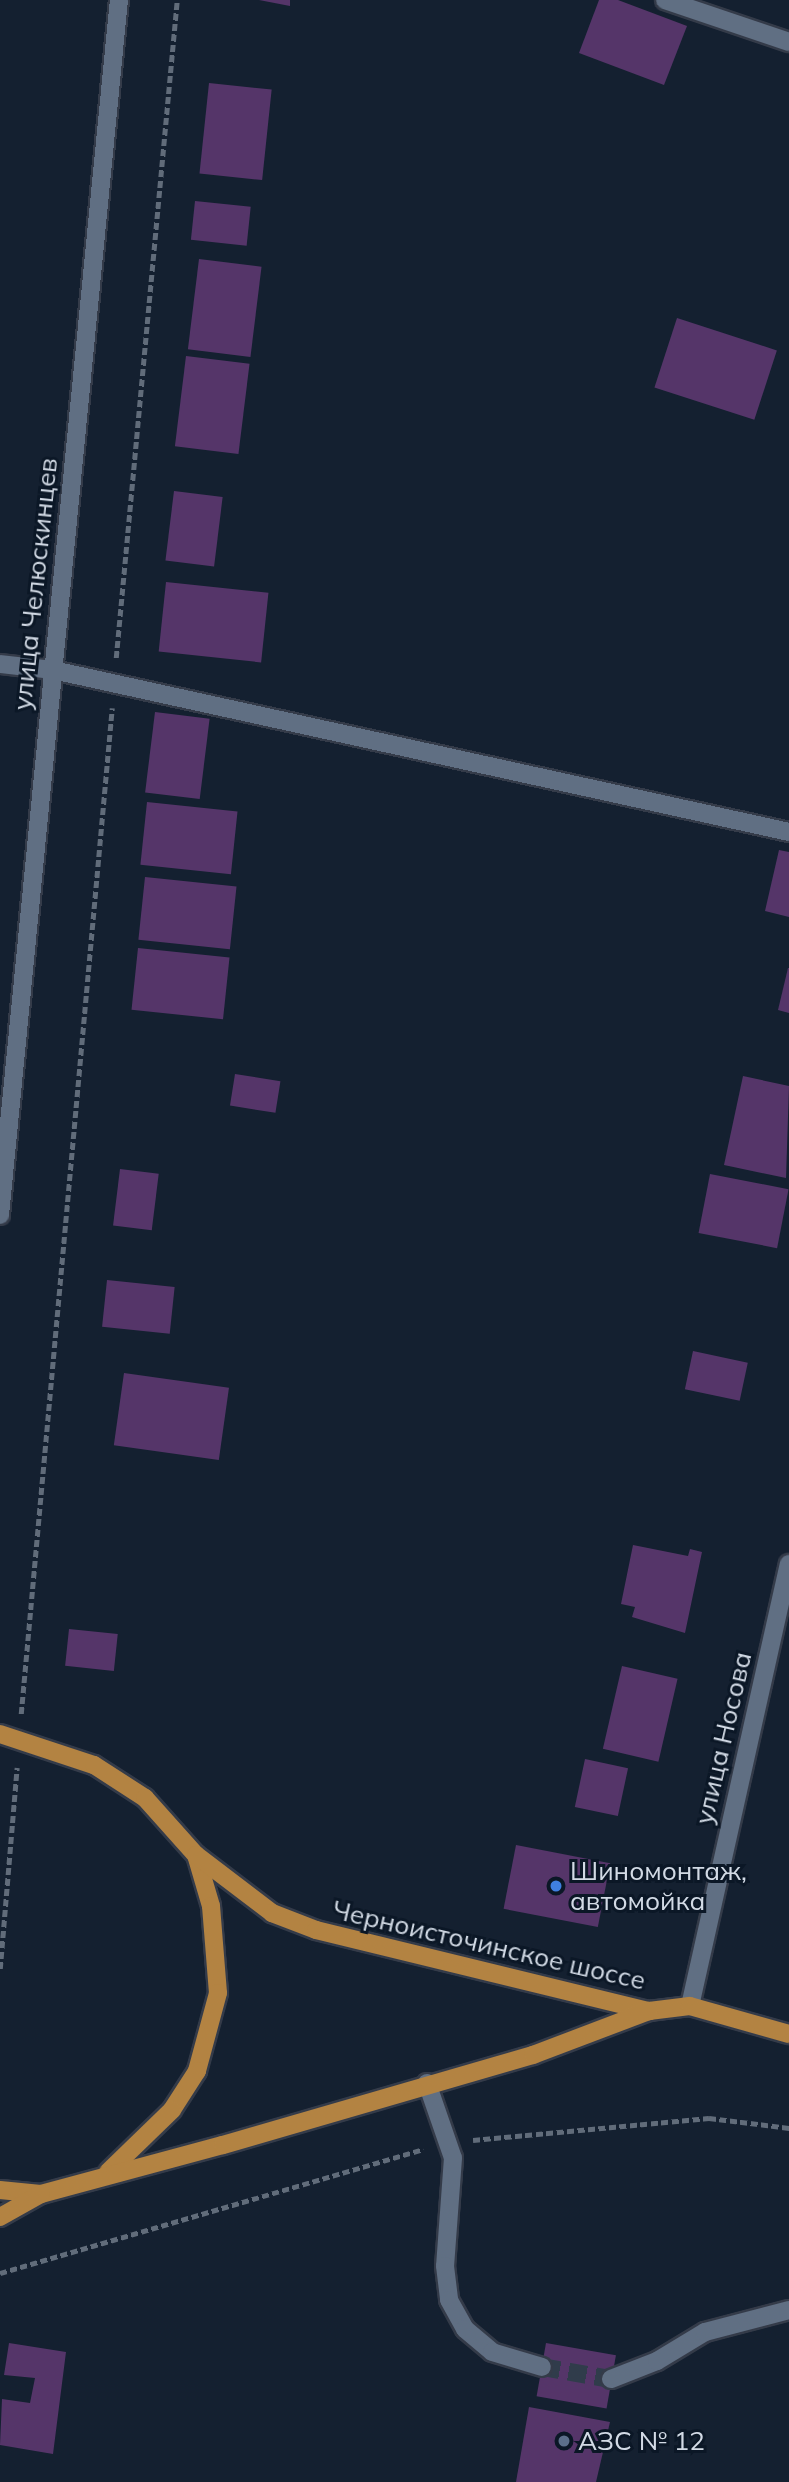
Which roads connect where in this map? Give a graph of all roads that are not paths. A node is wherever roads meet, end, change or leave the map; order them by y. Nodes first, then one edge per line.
1 (119, 0) edge
2 (665, 0) edge
3 (789, 42) edge
4 (0, 664) edge
5 (53, 670) junction
6 (789, 832) edge
7 (0, 1206) edge
8 (0, 1215) edge
9 (789, 1564) edge
10 (0, 1734) edge
11 (196, 1855) junction
12 (690, 2006) junction
13 (649, 2011) junction
14 (789, 2034) edge
15 (427, 2083) junction
16 (106, 2174) junction
17 (0, 2190) edge
18 (41, 2194) junction
19 (0, 2217) edge
20 (789, 2310) edge
21 (542, 2367) tunnel mouth
22 (611, 2379) tunnel mouth

1 - 5 street, улица Челюскинцев
2 - 3 street
4 - 5 street
5 - 6 street
5 - 7 street, улица Челюскинцев
7 - 8 street, улица Челюскинцев
9 - 12 street, улица Носова
10 - 11 main road, Черноисточинское шоссе
11 - 13 main road, Черноисточинское шоссе
11 - 16 main road
12 - 13 main road, Черноисточинское шоссе
12 - 14 main road, Черноисточинское шоссе
13 - 15 main road
15 - 16 main road
15 - 21 street
16 - 18 main road
17 - 18 main road
18 - 19 main road
20 - 22 street

